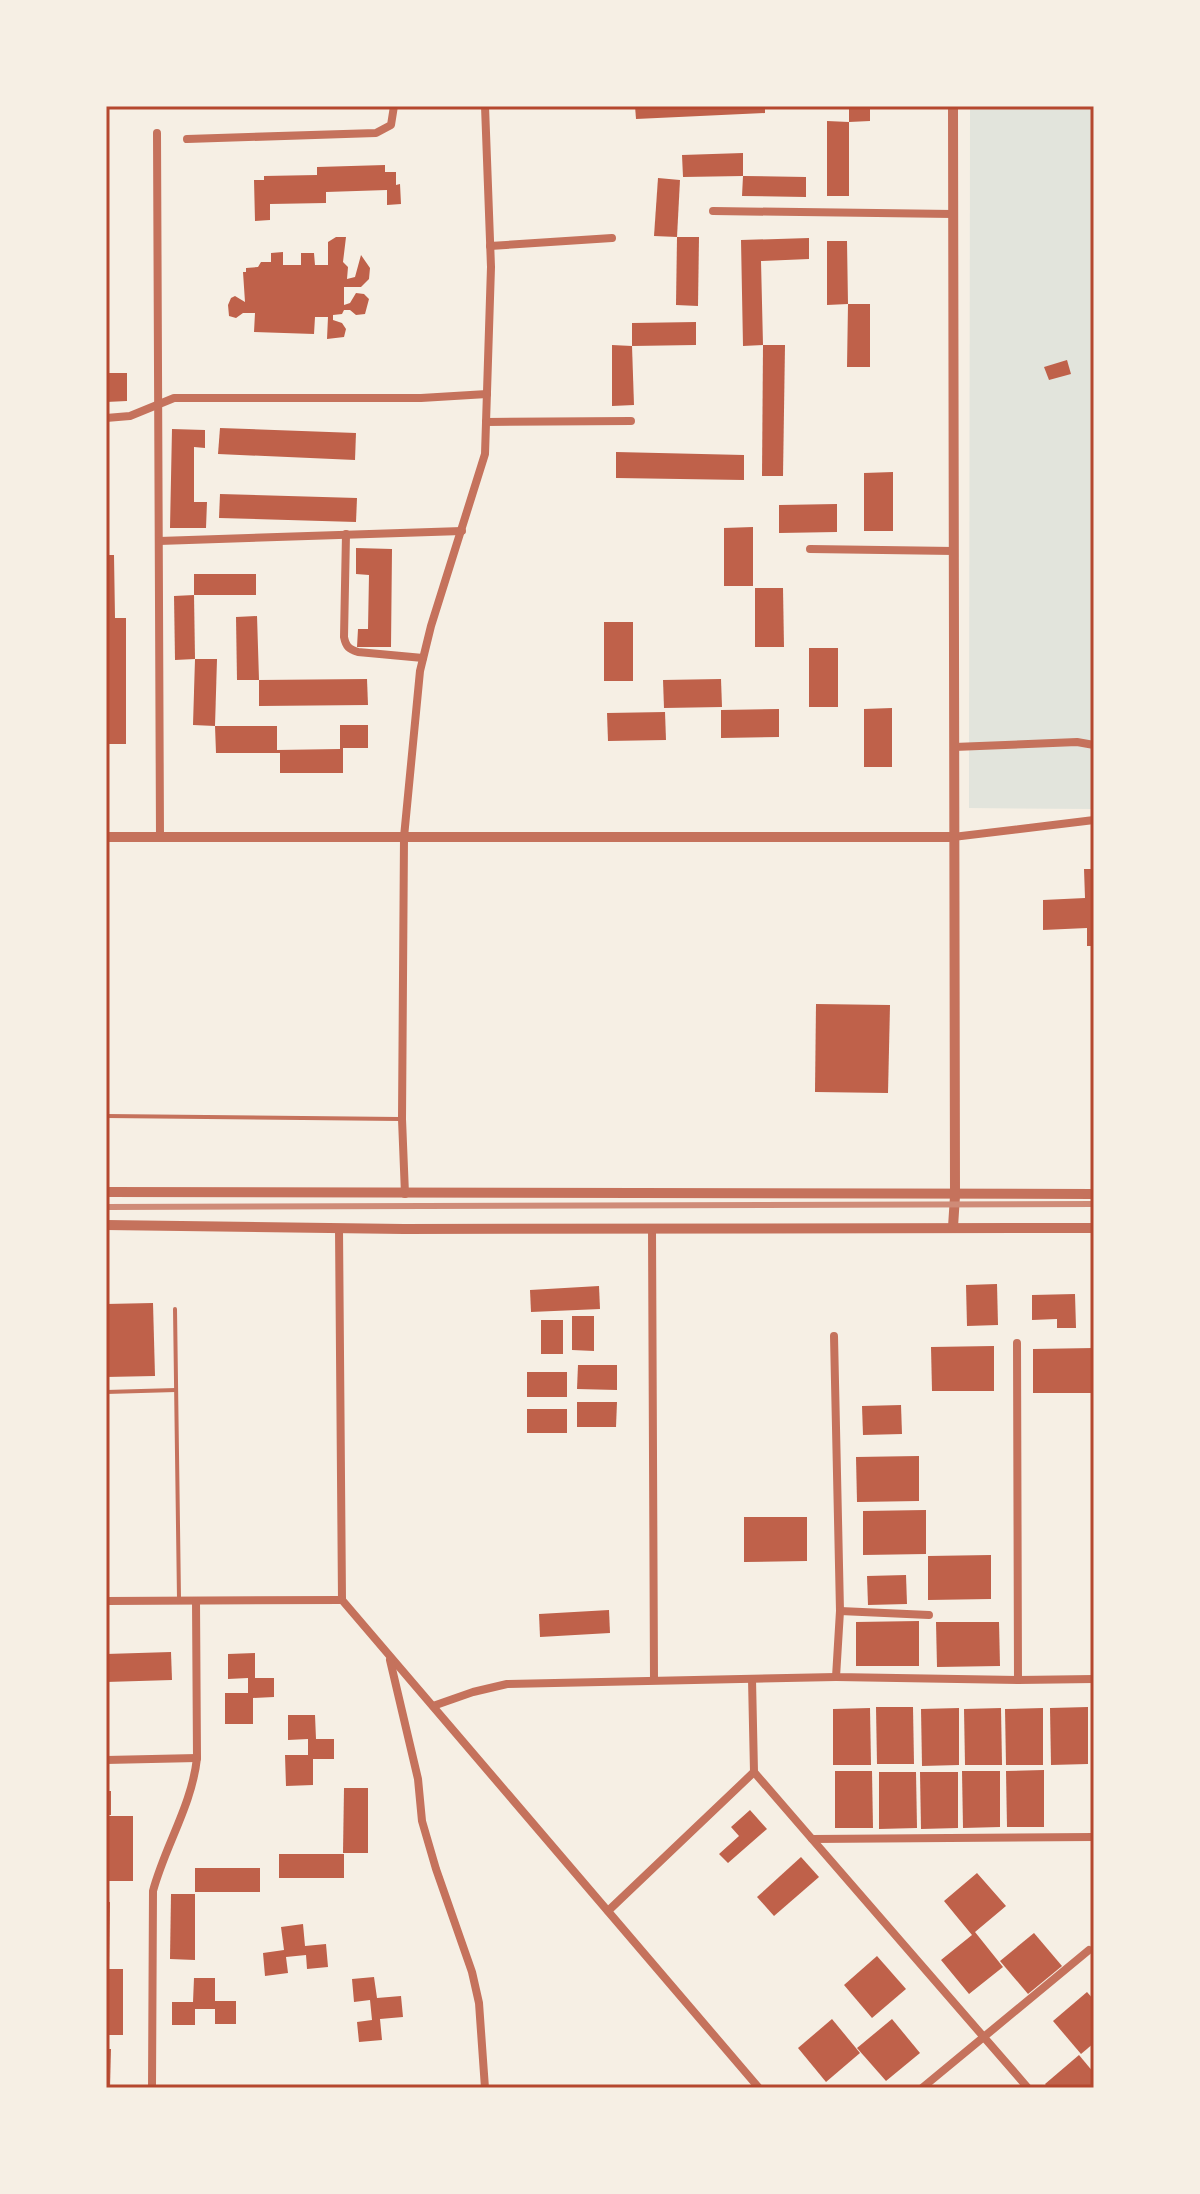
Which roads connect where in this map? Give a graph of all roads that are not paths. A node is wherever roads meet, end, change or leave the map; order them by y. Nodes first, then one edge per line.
1 (394, 106) edge
2 (485, 106) edge
3 (953, 106) edge
4 (157, 133) dead end
5 (187, 139) dead end
6 (713, 211) dead end
7 (953, 214) junction
8 (612, 238) dead end
9 (490, 246) junction
10 (487, 394) junction
11 (159, 404) junction
12 (106, 418) edge
13 (631, 421) dead end
14 (486, 422) junction
15 (462, 531) junction
16 (346, 534) junction
17 (159, 541) junction
18 (810, 549) dead end
19 (954, 551) junction
20 (423, 658) junction
21 (1094, 745) edge
22 (954, 747) junction
23 (1094, 820) edge
24 (106, 837) edge
25 (160, 837) junction
26 (404, 837) junction
27 (953, 837) junction
28 (106, 1116) edge
29 (402, 1119) junction
30 (106, 1192) edge
31 (405, 1194) junction
32 (1094, 1194) edge
33 (955, 1196) junction
34 (106, 1225) edge
35 (953, 1227) junction
36 (652, 1228) junction
37 (1094, 1228) edge
38 (339, 1229) junction
39 (175, 1309) dead end
40 (834, 1336) dead end
41 (1017, 1343) dead end
42 (176, 1390) junction
43 (106, 1392) edge
44 (342, 1600) junction
45 (106, 1601) edge
46 (179, 1601) junction
47 (196, 1601) junction
48 (840, 1611) junction
49 (929, 1615) dead end
50 (389, 1655) junction
51 (836, 1677) junction
52 (752, 1679) junction
53 (1094, 1679) edge
54 (654, 1680) junction
55 (1018, 1680) junction
56 (433, 1706) junction
57 (197, 1758) junction
58 (106, 1760) edge
59 (754, 1772) junction
60 (1094, 1837) edge
61 (812, 1839) junction
62 (608, 1911) junction
63 (1089, 1950) dead end
64 (984, 2037) junction
65 (152, 2088) edge
66 (485, 2088) edge
67 (759, 2088) edge
68 (922, 2088) edge
69 (1028, 2088) edge

1 - 5 street
2 - 9 street
3 - 7 street
4 - 11 street
6 - 7 street
7 - 19 street
8 - 9 street
9 - 10 street
10 - 11 street
10 - 14 street
11 - 12 street
11 - 17 street
13 - 14 street
14 - 15 street
15 - 16 street
15 - 20 street
16 - 17 street
16 - 20 street
17 - 25 street
18 - 19 street
19 - 22 street
20 - 26 street
21 - 22 street
22 - 27 street
23 - 27 street
24 - 25 street
25 - 26 street
26 - 27 street
26 - 29 street
27 - 33 street
28 - 29 lane
29 - 31 street
30 - 31 street
31 - 33 street
32 - 33 street
33 - 35 street
34 - 38 street
35 - 36 street
35 - 37 street
36 - 38 street
36 - 54 street
38 - 44 street
39 - 42 lane
40 - 48 street
41 - 55 street
42 - 43 lane
42 - 46 lane
44 - 47 street
44 - 50 street
45 - 46 street
46 - 47 street
47 - 57 street
48 - 49 street
48 - 51 street
50 - 56 street
50 - 66 street
51 - 52 street
51 - 55 street
52 - 54 street
52 - 59 street
53 - 55 street
54 - 56 street
56 - 62 street
57 - 58 street
57 - 65 street
59 - 61 street
59 - 62 street
60 - 61 street
61 - 64 street
62 - 67 street
63 - 64 street
64 - 68 street
64 - 69 street

